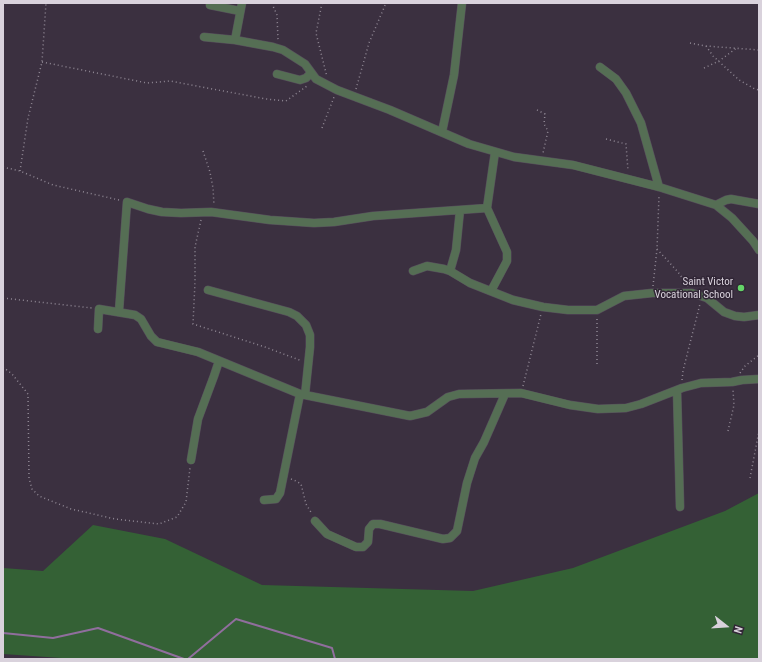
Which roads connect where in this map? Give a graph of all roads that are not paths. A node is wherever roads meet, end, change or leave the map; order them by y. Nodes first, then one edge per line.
1 (462, 3) edge
2 (210, 5) dead end
3 (241, 7) edge
4 (204, 37) dead end
5 (235, 40) junction
6 (600, 67) dead end
7 (277, 74) dead end
8 (313, 76) junction
9 (442, 132) junction
10 (495, 152) junction
11 (659, 187) junction
12 (759, 204) edge
13 (716, 205) junction
14 (487, 208) junction
15 (460, 210) junction
16 (759, 249) edge
17 (413, 271) dead end
18 (450, 271) junction
19 (208, 290) dead end
20 (491, 291) junction
21 (119, 311) junction
22 (759, 315) edge
23 (98, 329) dead end
24 (219, 360) junction
25 (759, 379) edge
26 (679, 389) junction
27 (505, 394) junction
28 (302, 395) junction
29 (191, 460) road end
30 (264, 500) dead end
31 (680, 507) dead end
32 (315, 521) road end

1 - 9 street
2 - 3 street
3 - 5 street
4 - 5 street
5 - 8 street
6 - 11 street
7 - 8 street
8 - 9 street
9 - 10 street
10 - 11 street
10 - 14 street
11 - 13 street
12 - 13 street
13 - 16 street
14 - 15 street
14 - 20 street
15 - 18 street
15 - 21 street
17 - 18 street
18 - 20 street
19 - 28 street
20 - 22 street
21 - 23 street
21 - 24 street
24 - 28 street
24 - 29 street
25 - 26 street
26 - 27 street
26 - 31 street
27 - 28 street
27 - 32 street
28 - 30 street

